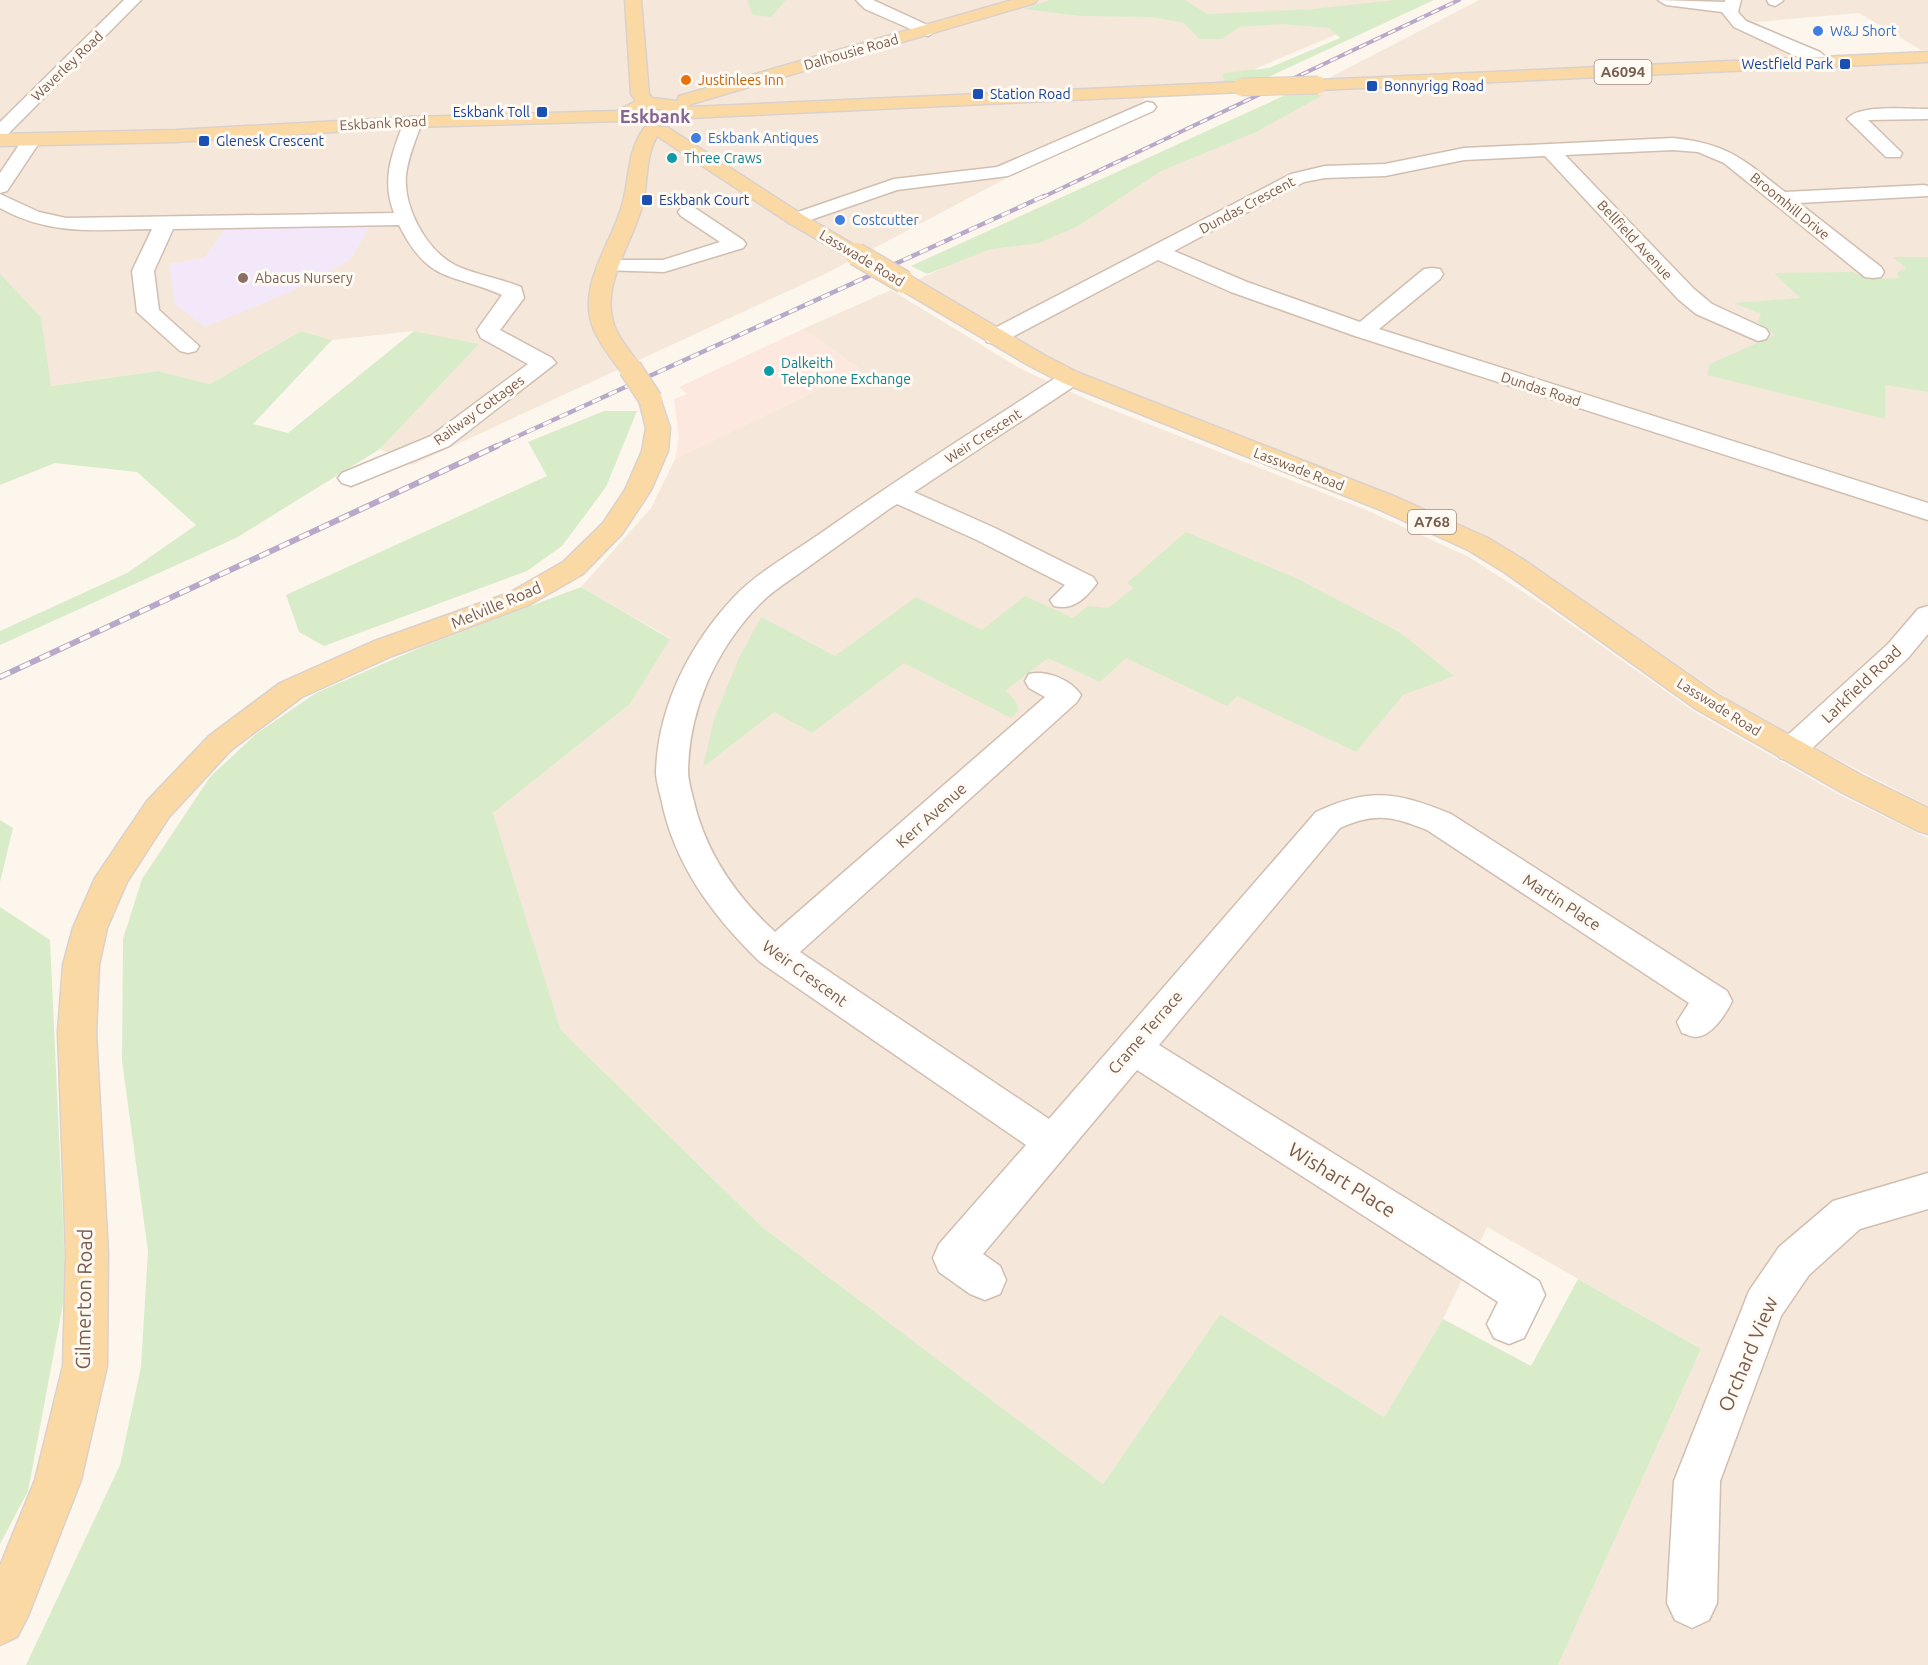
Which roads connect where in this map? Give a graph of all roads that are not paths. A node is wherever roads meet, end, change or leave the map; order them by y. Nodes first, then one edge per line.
1 (133, 0) edge
2 (633, 0) edge
3 (864, 0) edge
4 (1029, 0) edge
5 (1666, 0) edge
6 (1732, 4) edge
7 (928, 31) junction
8 (1928, 57) edge
9 (1823, 62) junction
10 (647, 105) junction
11 (1148, 107) dead end
12 (681, 110) junction
13 (1928, 114) edge
14 (622, 116) junction
15 (413, 122) junction
16 (656, 131) junction
17 (0, 132) edge
18 (0, 140) edge
19 (32, 140) junction
20 (1702, 147) joint
21 (1549, 149) junction
22 (1893, 153) dead end
23 (0, 187) edge
24 (1920, 194) dead end
25 (1782, 198) junction
26 (0, 200) edge
27 (688, 212) dead end
28 (406, 219) junction
29 (796, 219) junction
30 (164, 225) junction
31 (1158, 252) junction
32 (608, 266) junction
33 (1873, 272) dead end
34 (1432, 274) dead end
35 (1363, 331) junction
36 (1758, 334) dead end
37 (995, 337) junction
38 (188, 346) dead end
39 (1071, 378) junction
40 (351, 478) dead end
41 (894, 493) junction
42 (1928, 512) edge
43 (1064, 600) dead end
44 (1928, 615) edge
45 (1040, 681) dead end
46 (1791, 750) junction
47 (1379, 804) joint
48 (1928, 822) edge
49 (773, 952) junction
50 (81, 964) joint
51 (1695, 1022) dead end
52 (1132, 1047) junction
53 (1052, 1142) junction
54 (1928, 1191) edge
55 (985, 1280) dead end
56 (1509, 1324) dead end
57 (1692, 1603) dead end
58 (0, 1620) edge

1 - 17 street, Waverley Road
2 - 10 main road
3 - 7 street
4 - 7 main road, Dalhousie Road
5 - 6 street
6 - 9 street
7 - 12 main road, Dalhousie Road
8 - 9 main road, A6094
9 - 12 main road, A6094, bridge
10 - 12 main road, A6094
10 - 14 main road, A6094
11 - 29 street
12 - 16 main road
13 - 22 street
14 - 15 main road, Eskbank Road / A6094
14 - 16 main road, Lasswade Road
15 - 19 main road, Eskbank Road / A6094
15 - 28 street
16 - 29 main road, Lasswade Road / A768
16 - 32 main road, Melville Road
18 - 19 main road, Eskbank Road / A6094
19 - 23 street
20 - 21 street, Dundas Crescent
20 - 25 street, Broomhill Drive
21 - 31 street, Dundas Crescent
21 - 36 street, Bellfield Avenue
24 - 25 street
25 - 33 street, Broomhill Drive
26 - 30 street
27 - 32 street
28 - 30 street
28 - 40 street, Railway Cottages
29 - 37 main road, Lasswade Road / A768, bridge
30 - 38 street
31 - 35 street, Dundas Road
31 - 37 street, Dundas Crescent
32 - 50 main road, Melville Road, bridge
34 - 35 street
35 - 42 street, Dundas Road
37 - 39 main road, Lasswade Road / A768
39 - 41 street, Weir Crescent
39 - 46 main road, Lasswade Road / A768
41 - 43 street
41 - 49 street, Weir Crescent
44 - 46 street, Larkfield Road
45 - 49 street, Kerr Avenue
46 - 48 main road, Lasswade Road / A768
47 - 51 street, Martin Place
47 - 52 street, Crame Terrace
49 - 53 street, Weir Crescent
50 - 58 main road, Gilmerton Road
52 - 53 street, Crame Terrace
52 - 56 street, Wishart Place
53 - 55 street, Crame Terrace
54 - 57 street, Orchard View

